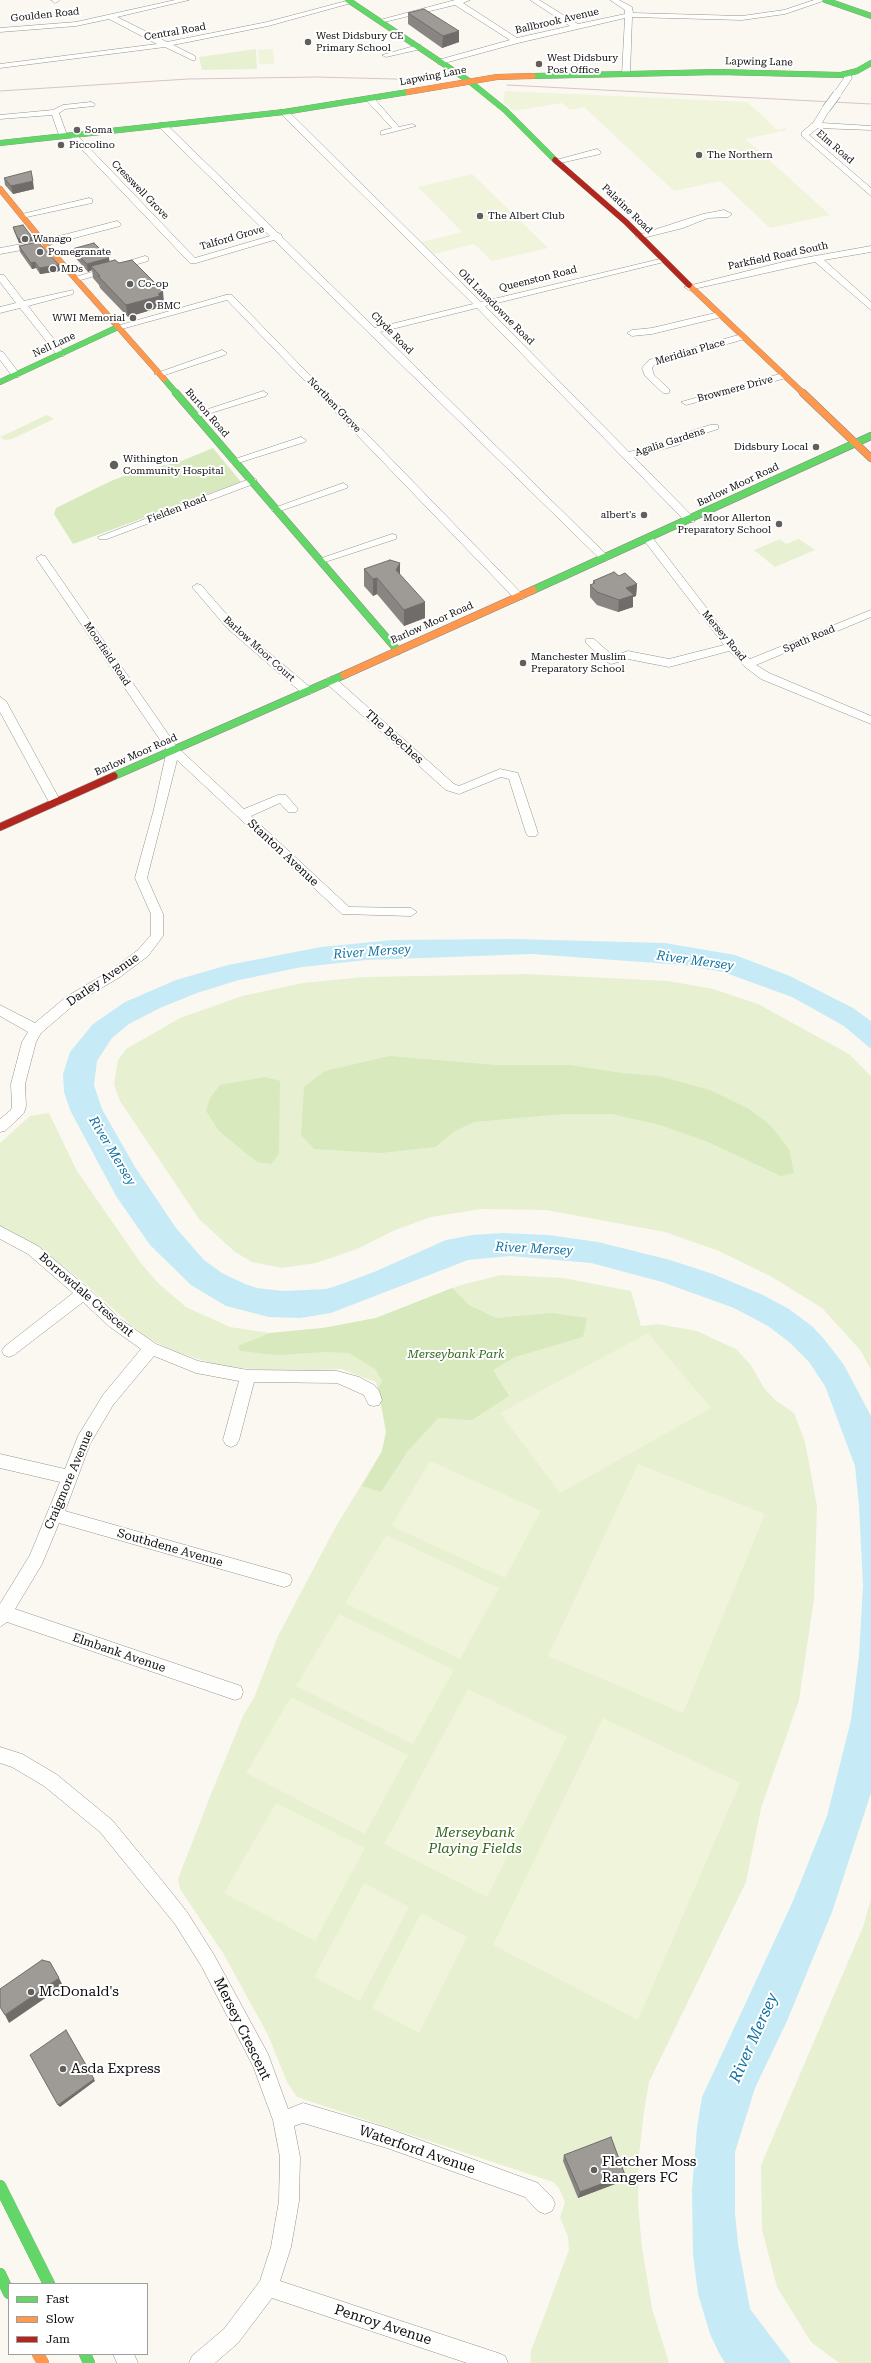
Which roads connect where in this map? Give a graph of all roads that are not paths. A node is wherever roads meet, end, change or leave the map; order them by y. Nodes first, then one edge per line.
1 (185, 0) edge
2 (466, 0) edge
3 (534, 0) edge
4 (614, 0) edge
5 (824, 0) edge
6 (350, 1) edge
7 (456, 2) junction
8 (629, 15) junction
9 (109, 16) junction
10 (871, 16) edge
11 (380, 21) junction
12 (577, 27) junction
13 (0, 30) edge
14 (516, 41) junction
15 (164, 45) junction
16 (418, 47) junction
17 (386, 55) dead end
18 (192, 58) dead end
19 (441, 62) junction
20 (871, 63) edge
21 (0, 66) edge
22 (626, 74) junction
23 (846, 74) junction
24 (469, 81) junction
25 (370, 99) junction
26 (91, 104) dead end
27 (55, 112) junction
28 (284, 112) junction
29 (0, 117) edge
30 (162, 125) junction
31 (816, 125) junction
32 (412, 126) dead end
33 (871, 128) edge
34 (398, 129) junction
35 (384, 133) dead end
36 (67, 134) junction
37 (0, 143) edge
38 (597, 152) dead end
39 (556, 161) junction
40 (871, 193) edge
41 (2, 194) edge
42 (89, 200) dead end
43 (728, 214) dead end
44 (22, 216) junction
45 (117, 224) dead end
46 (278, 236) junction
47 (639, 236) junction
48 (44, 243) junction
49 (871, 248) edge
50 (0, 252) edge
51 (145, 258) dead end
52 (816, 258) junction
53 (661, 260) junction
54 (193, 261) joint
55 (2, 277) dead end
56 (77, 278) junction
57 (689, 287) junction
58 (70, 292) dead end
59 (22, 304) junction
60 (479, 305) junction
61 (871, 306) edge
62 (0, 310) edge
63 (719, 315) junction
64 (118, 327) junction
65 (374, 331) junction
66 (632, 333) dead end
67 (742, 337) junction
68 (222, 353) dead end
69 (0, 354) edge
70 (61, 354) junction
71 (159, 374) junction
72 (16, 375) junction
73 (783, 376) junction
74 (0, 382) edge
75 (666, 391) dead end
76 (263, 394) dead end
77 (686, 402) dead end
78 (195, 416) junction
79 (714, 427) dead end
80 (871, 436) edge
81 (301, 440) dead end
82 (855, 444) junction
83 (626, 456) junction
84 (871, 458) edge
85 (234, 461) junction
86 (252, 481) junction
87 (343, 486) dead end
88 (276, 509) junction
89 (690, 520) junction
90 (103, 537) dead end
91 (392, 537) dead end
92 (648, 539) junction
93 (41, 558) dead end
94 (605, 558) junction
95 (321, 560) junction
96 (197, 586) dead end
97 (519, 597) junction
98 (871, 613) edge
99 (590, 641) dead end
100 (731, 647) junction
101 (398, 650) junction
102 (748, 664) junction
103 (331, 680) junction
104 (307, 691) junction
105 (0, 701) edge
106 (871, 720) edge
107 (173, 750) junction
108 (55, 802) junction
109 (292, 809) dead end
110 (242, 816) junction
111 (0, 827) edge
112 (532, 833) dead end
113 (411, 912) dead end
114 (0, 1010) edge
115 (36, 1030) junction
116 (0, 1127) edge
117 (0, 1232) edge
118 (84, 1293) junction
119 (151, 1348) junction
120 (9, 1351) dead end
121 (248, 1376) junction
122 (374, 1400) dead end
123 (231, 1440) dead end
124 (0, 1461) edge
125 (70, 1477) junction
126 (55, 1515) junction
127 (284, 1580) dead end
128 (2, 1616) edge
129 (235, 1692) dead end
130 (0, 1755) edge
131 (283, 2120) junction
132 (0, 2186) edge
133 (545, 2204) dead end
134 (0, 2274) edge
135 (48, 2283) edge
136 (268, 2287) junction
137 (8, 2291) edge
138 (199, 2363) edge
139 (498, 2363) edge

1 - 9 street, Goulden Road
2 - 7 street
3 - 12 street
4 - 8 street
5 - 8 street, Ballbrook Avenue
5 - 10 main road
6 - 11 main road, Palatine Road
6 - 15 street, Central Road
7 - 11 street
7 - 14 street
8 - 12 street, Ballbrook Avenue
8 - 22 street
9 - 13 street, Goulden Road
9 - 15 street
11 - 16 main road, Palatine Road
12 - 14 street, Ballbrook Avenue
14 - 19 street, Ballbrook Avenue
15 - 18 street
15 - 21 street, Central Road
16 - 17 street
16 - 19 main road, Palatine Road
19 - 24 main road, Palatine Road
20 - 23 main road, Lapwing Lane
22 - 23 main road, Lapwing Lane
22 - 24 main road, Lapwing Lane
23 - 31 street, Elm Road, bridge
24 - 25 main road, Lapwing Lane
24 - 39 main road, Palatine Road
25 - 28 main road, Lapwing Lane
25 - 34 street
26 - 27 street
27 - 29 street
27 - 36 street
28 - 30 main road, Lapwing Lane
28 - 60 street, Old Lansdowne Road
30 - 36 main road, Lapwing Lane
30 - 46 street, Clyde Road
31 - 33 street
31 - 40 street, Elm Road
32 - 34 street
34 - 35 street
36 - 37 main road, Lapwing Lane
36 - 54 street, Cresswell Grove
38 - 39 street
39 - 47 main road, Palatine Road
41 - 44 main road, Burton Road
42 - 44 street
43 - 47 street
44 - 48 main road, Burton Road
45 - 48 street
46 - 54 street, Talford Grove
46 - 65 street, Clyde Road
47 - 53 main road, Palatine Road
48 - 50 street
48 - 56 main road, Burton Road
49 - 52 street, Parkfield Road South
51 - 56 street
52 - 57 street, Parkfield Road South
52 - 61 street
53 - 57 main road, Palatine Road
53 - 60 street, Queenston Road
55 - 59 street
56 - 64 main road, Burton Road
57 - 63 main road, Palatine Road
58 - 59 street
59 - 62 street
59 - 70 street
60 - 65 street, Queenston Road
60 - 83 street, Old Lansdowne Road
63 - 66 street
63 - 67 main road, Palatine Road
64 - 70 main road, Nell Lane
64 - 71 main road, Burton Road
64 - 97 street, Northen Grove
65 - 94 street, Clyde Road
67 - 73 main road, Palatine Road
67 - 75 street, Meridian Place
68 - 71 street
69 - 72 street
70 - 72 main road, Nell Lane
71 - 78 main road, Burton Road
72 - 74 main road, Nell Lane
73 - 77 street, Browmere Drive
73 - 82 main road, Palatine Road
76 - 78 street
78 - 85 main road, Burton Road
79 - 83 street, Agalia Gardens
80 - 82 main road, Barlow Moor Road
81 - 85 street
82 - 84 main road, Palatine Road
82 - 89 main road, Barlow Moor Road
83 - 89 street, Old Lansdowne Road
85 - 86 main road, Burton Road
86 - 88 main road, Burton Road
86 - 90 street, Fielden Road
87 - 88 street
88 - 95 main road, Burton Road
89 - 92 main road, Barlow Moor Road
91 - 95 street
92 - 94 main road, Barlow Moor Road
92 - 100 street, Mersey Road
93 - 107 street, Moorfield Road
94 - 97 main road, Barlow Moor Road
95 - 101 main road, Burton Road
96 - 104 street, Barlow Moor Court
97 - 101 main road, Barlow Moor Road
98 - 102 street, Spath Road
99 - 100 street
100 - 102 street, Mersey Road
101 - 103 main road, Barlow Moor Road
102 - 106 street, Mersey Road
103 - 104 main road, Barlow Moor Road
103 - 112 street, The Beeches
104 - 107 main road, Barlow Moor Road
105 - 108 street
107 - 108 main road, Barlow Moor Road
107 - 110 street, Stanton Avenue
107 - 115 street, Darley Avenue
108 - 111 main road, Barlow Moor Road
109 - 110 street
110 - 113 street, Stanton Avenue
114 - 115 street
115 - 116 street, Darley Avenue
117 - 118 street, Borrowdale Crescent
118 - 119 street, Borrowdale Crescent
118 - 120 street
119 - 121 street, Borrowdale Crescent
119 - 125 street, Craigmore Avenue
121 - 122 street, Borrowdale Crescent
121 - 123 street
124 - 125 street
125 - 126 street, Craigmore Avenue
126 - 127 street, Southdene Avenue
126 - 128 street, Craigmore Avenue
128 - 129 street, Elmbank Avenue
130 - 131 street, Mersey Crescent
131 - 133 street, Waterford Avenue
131 - 136 street, Mersey Crescent
132 - 135 main road
134 - 137 main road
136 - 138 street, Mersey Crescent
136 - 139 street, Penroy Avenue

